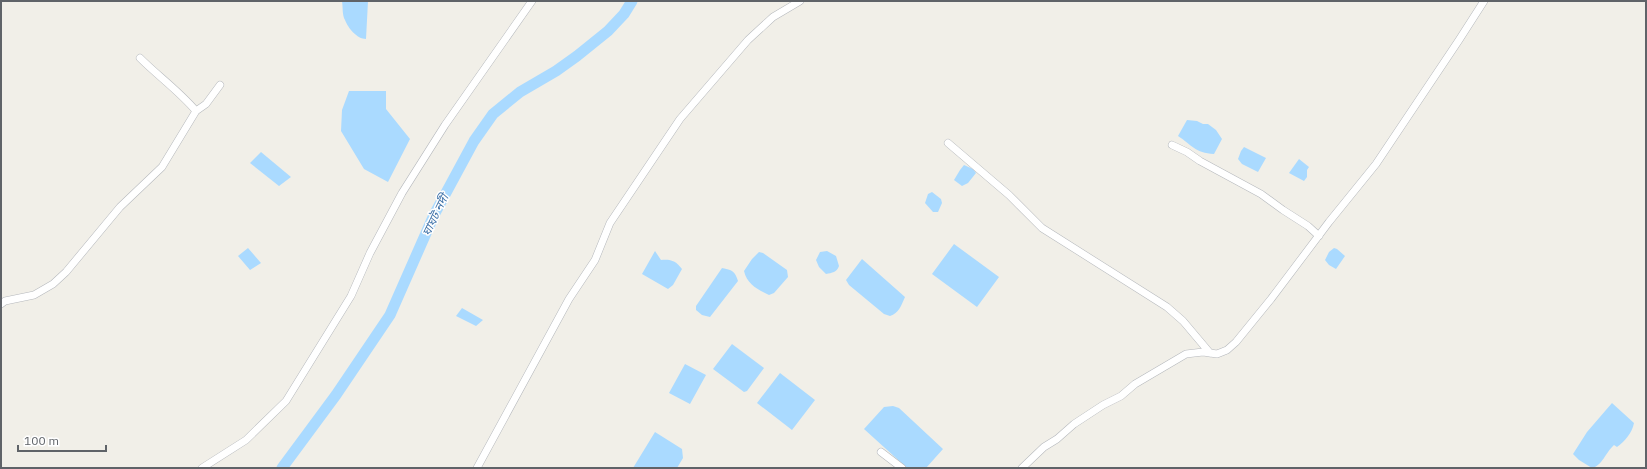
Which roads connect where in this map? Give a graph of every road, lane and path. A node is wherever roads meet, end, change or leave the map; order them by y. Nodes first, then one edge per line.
1 (532, 1) edge
2 (800, 1) edge
3 (1484, 1) edge
4 (140, 58) dead end
5 (220, 85) dead end
6 (196, 110) junction
7 (948, 144) dead end
8 (1172, 145) dead end
9 (1319, 236) junction
10 (1, 304) edge
11 (1210, 352) junction
12 (881, 452) dead end
13 (202, 468) edge
14 (477, 468) edge
15 (902, 468) edge
16 (1022, 468) edge

1 - 13 street
2 - 14 street
3 - 9 street
4 - 6 street
5 - 6 street
6 - 10 street
7 - 11 street
8 - 9 street
9 - 11 street
11 - 16 street
12 - 15 street

